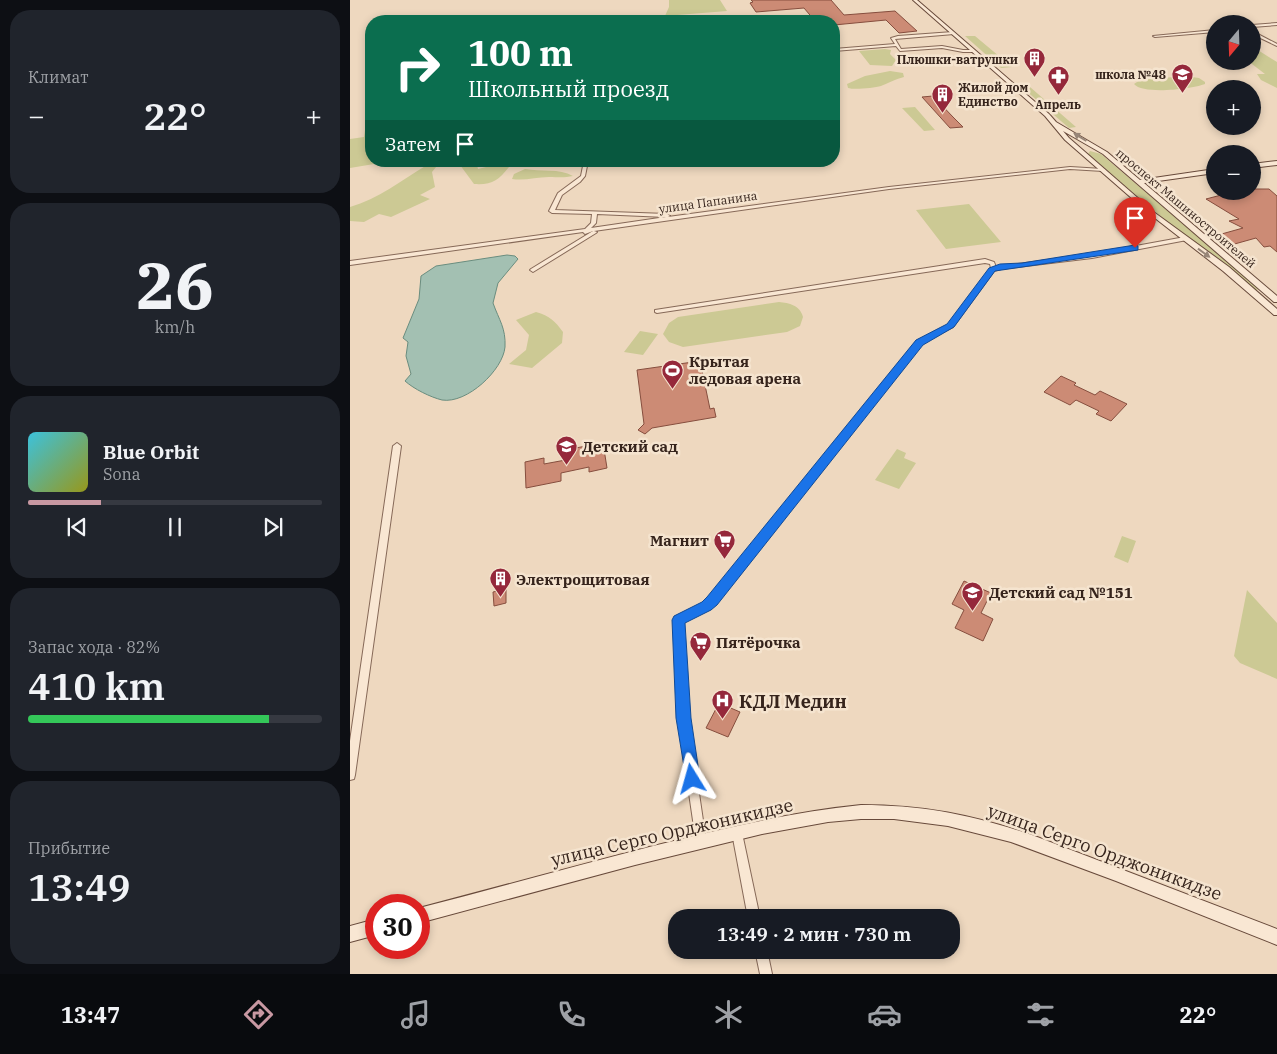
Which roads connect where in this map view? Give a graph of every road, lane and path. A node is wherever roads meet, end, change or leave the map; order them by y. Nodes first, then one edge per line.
1 (915, 0) edge
2 (1277, 24) edge
3 (1261, 25) edge
4 (1206, 32) edge
5 (953, 33) junction
6 (1155, 36) dead end
7 (1261, 37) edge
8 (896, 45) junction
9 (1277, 45) edge
10 (840, 50) edge
11 (974, 51) junction
12 (1055, 123) junction
13 (1104, 152) junction
14 (1086, 155) junction
15 (1277, 163) edge
16 (1261, 165) edge
17 (584, 167) edge
18 (1070, 168) junction
19 (1103, 170) junction
20 (1206, 172) edge
21 (1140, 182) junction
22 (595, 213) junction
23 (689, 216) junction
24 (598, 230) junction
25 (585, 232) junction
26 (1185, 239) junction
27 (1232, 261) junction
28 (350, 263) edge
29 (1218, 263) junction
30 (994, 268) junction
31 (533, 270) dead end
32 (1275, 297) edge
33 (1260, 298) junction
34 (657, 311) dead end
35 (1277, 313) edge
36 (397, 446) dead end
37 (350, 775) edge
38 (737, 833) junction
39 (701, 841) junction
40 (752, 909) edge
41 (430, 913) edge
42 (365, 930) edge
43 (350, 934) edge
44 (1277, 936) edge
45 (763, 959) edge
46 (766, 974) edge

1 - 5 street, проспект Машиностроителей
2 - 3 street
4 - 6 street
5 - 8 street
5 - 11 street, проспект Машиностроителей
7 - 9 street
8 - 10 street
8 - 11 street
11 - 12 street, проспект Машиностроителей
13 -> 12 street, проспект Машиностроителей
12 - 14 street, проспект Машиностроителей
13 - 14 street, проспект Машиностроителей
13 - 21 street, проспект Машиностроителей
14 - 18 street
14 - 19 street, проспект Машиностроителей
15 - 16 street
17 - 22 street
18 - 19 street, улица Папанина
18 - 23 street, улица Папанина
19 - 26 street, проспект Машиностроителей
20 - 21 street
21 - 27 street, проспект Машиностроителей
22 - 23 street
22 - 25 street
23 - 24 street, улица Папанина
24 - 25 street, улица Папанина
24 - 31 street
25 - 28 street, улица Папанина
26 -> 29 street, проспект Машиностроителей
26 - 30 street
27 - 29 street
27 - 32 street, проспект Машиностроителей
29 - 33 street, проспект Машиностроителей
30 - 34 street
30 - 39 street
32 - 33 street
33 - 35 street, проспект Машиностроителей
36 - 37 street
38 - 39 street, улица Серго Орджоникидзе
38 - 40 street
38 - 44 street, улица Серго Орджоникидзе
39 - 41 street, улица Серго Орджоникидзе
42 - 43 street
45 - 46 street

